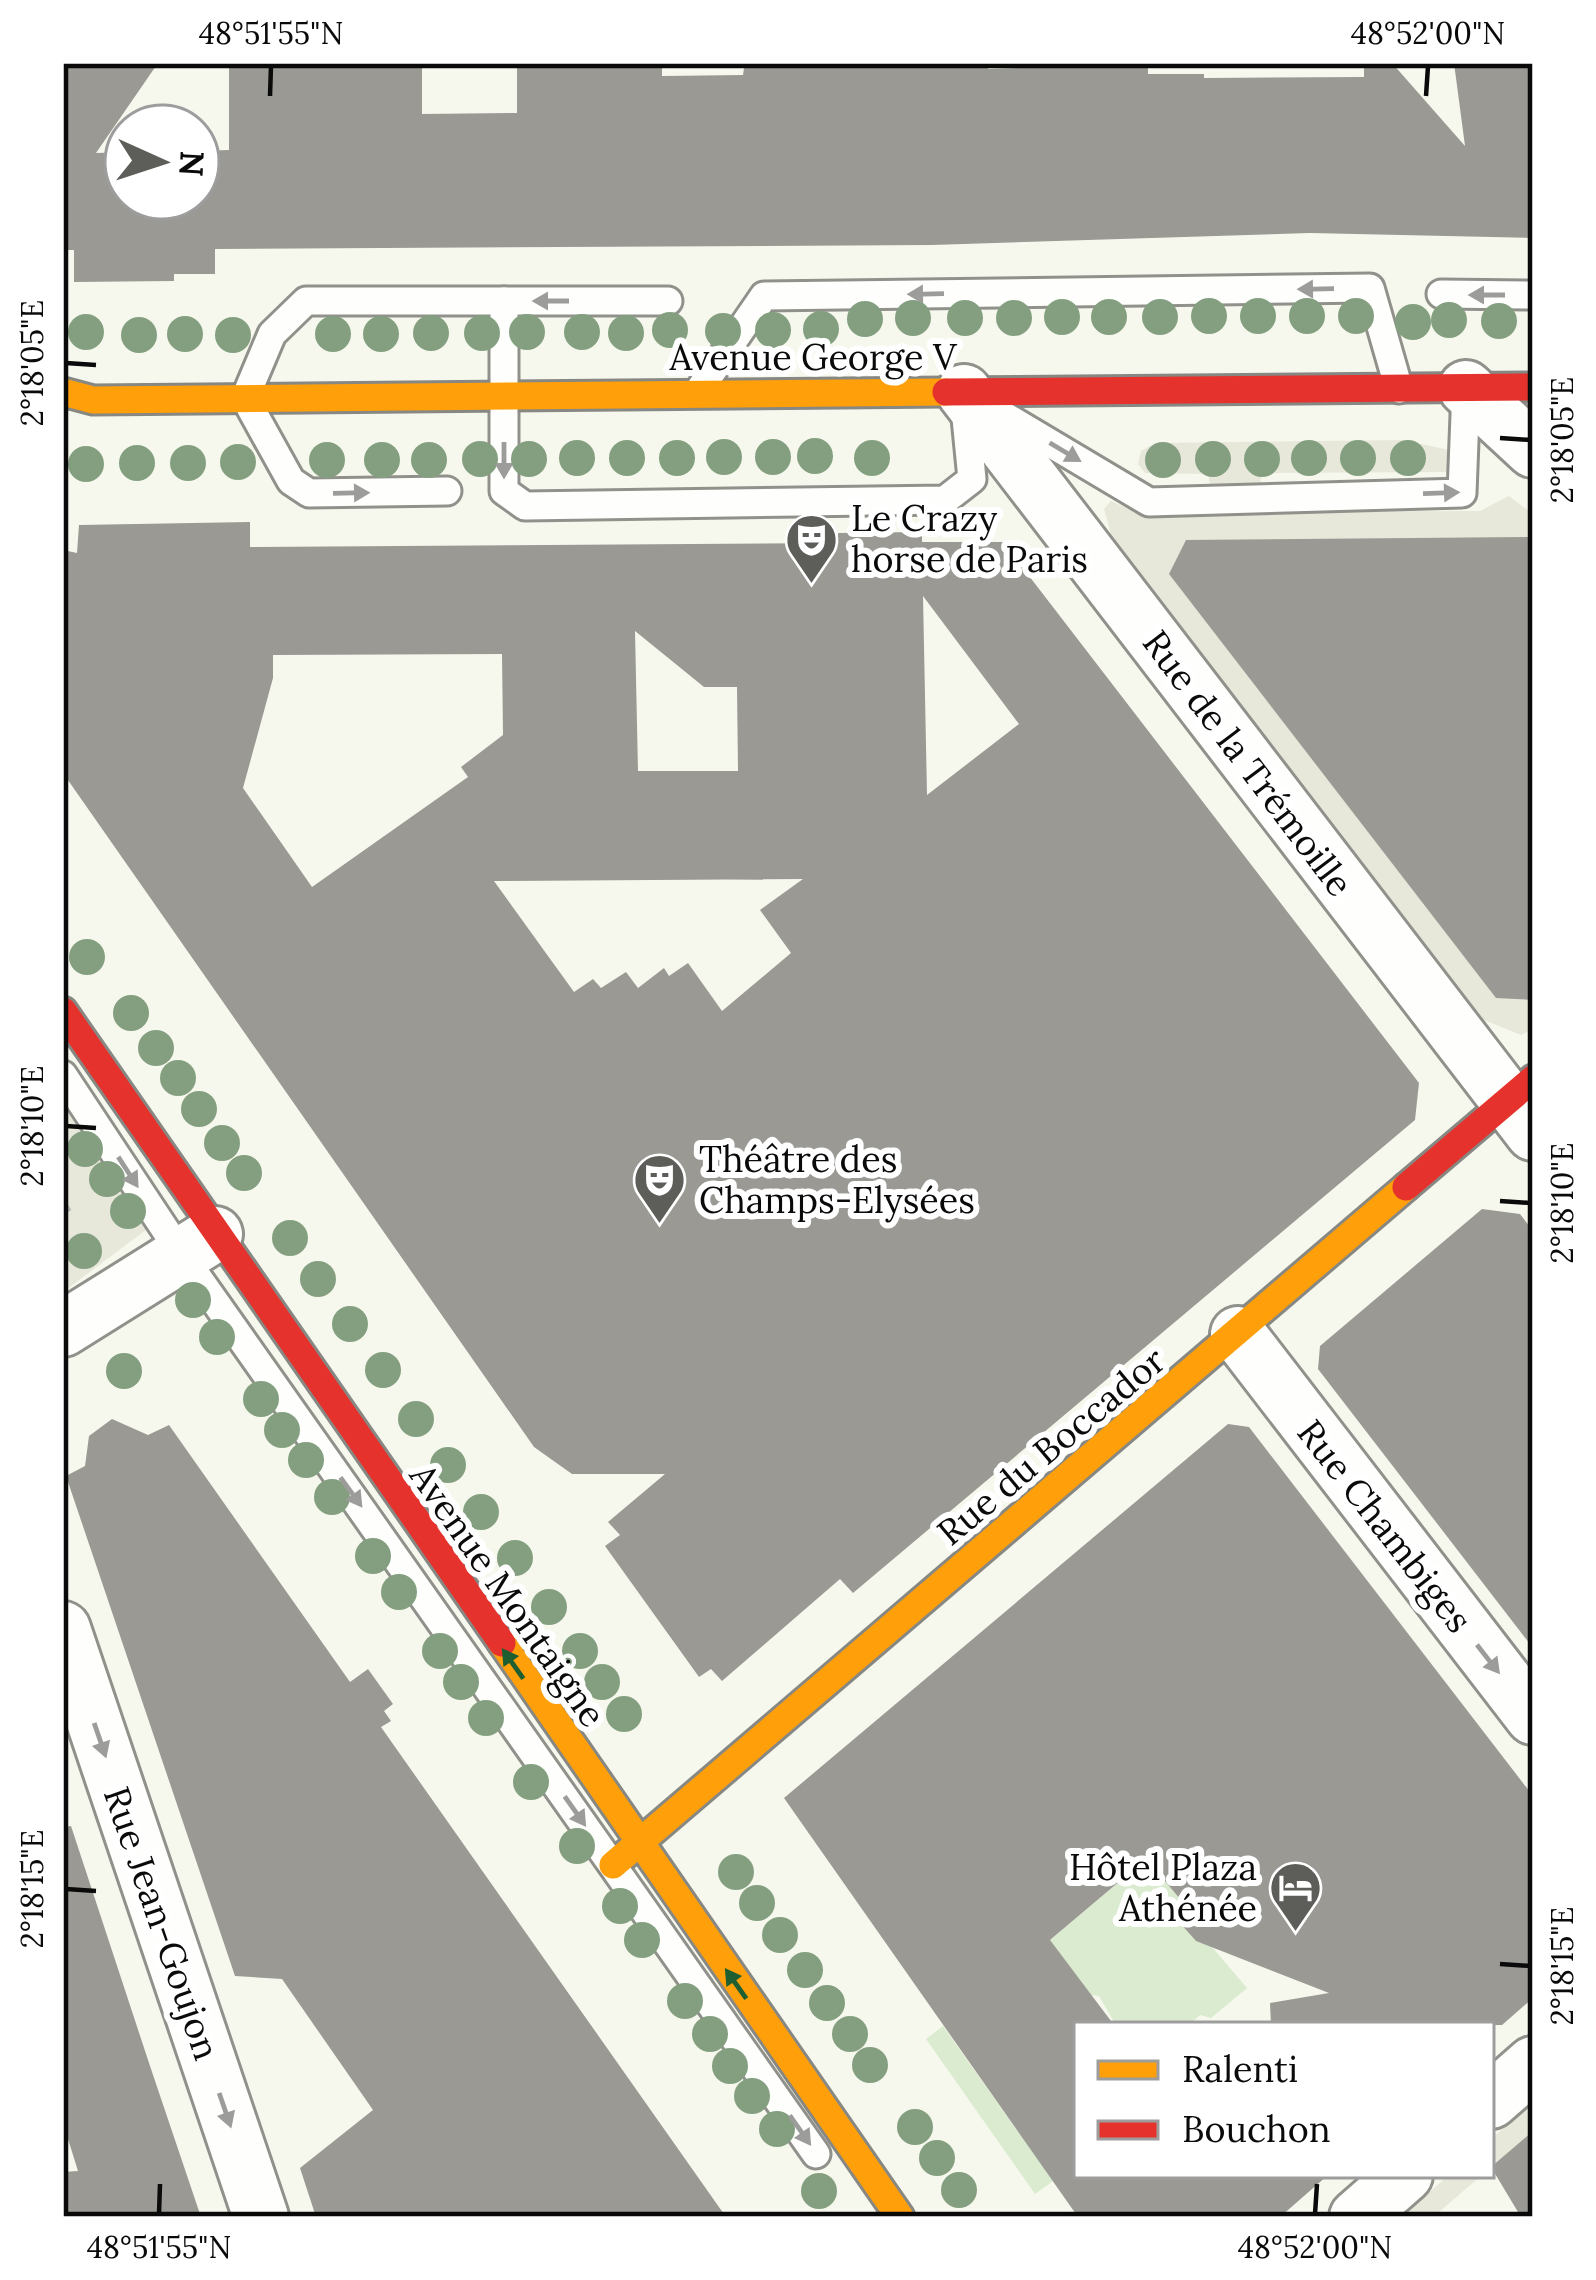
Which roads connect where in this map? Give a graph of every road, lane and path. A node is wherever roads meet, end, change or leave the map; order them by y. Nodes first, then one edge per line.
1 (1441, 295) dead end
2 (1533, 295) edge
3 (504, 301) junction
4 (668, 301) dead end
5 (1533, 387) edge
6 (1466, 388) junction
7 (1399, 389) junction
8 (63, 392) edge
9 (964, 392) junction
10 (698, 393) junction
11 (504, 395) junction
12 (245, 398) junction
13 (92, 400) junction
14 (63, 413) edge
15 (1533, 450) edge
16 (447, 491) dead end
17 (63, 1011) edge
18 (63, 1075) edge
19 (1525, 1105) edge
20 (199, 1245) junction
21 (63, 1329) edge
22 (1238, 1334) junction
23 (63, 1629) edge
24 (1533, 1718) edge
25 (637, 1844) junction
26 (613, 1864) junction
27 (1533, 2064) edge
28 (1494, 2098) edge
29 (833, 2178) dead end
30 (1402, 2178) edge
31 (261, 2217) edge
32 (900, 2217) edge
33 (1357, 2217) edge

2 -> 1 lane
4 -> 3 lane
3 - 11 lane
3 - 12 lane
5 - 6 street, Avenue George V
6 - 7 street, Avenue George V
9 -> 6 lane
6 - 15 street
7 - 9 street, Avenue George V
7 -> 10 lane
8 - 13 street, Avenue George V
9 - 10 street, Avenue George V
11 -> 9 lane
9 - 19 street, Rue de la Trémoille
10 - 11 street, Avenue George V
11 - 12 street, Avenue George V
12 - 13 street, Avenue George V
12 -> 16 lane
13 - 14 street, Avenue George V
17 - 20 street, Avenue Montaigne
18 -> 20 lane, Avenue Montaigne
19 - 22 street, Rue du Boccador
20 - 21 street
25 -> 20 street, Avenue Montaigne
20 -> 26 lane, Avenue Montaigne
22 -> 24 street, Rue Chambiges
22 - 25 street, Rue du Boccador
23 -> 31 street, Rue Jean-Goujon
25 - 26 street, Rue du Boccador
32 -> 25 street, Avenue Montaigne
26 -> 29 lane, Avenue Montaigne
27 - 28 street
30 - 33 street

